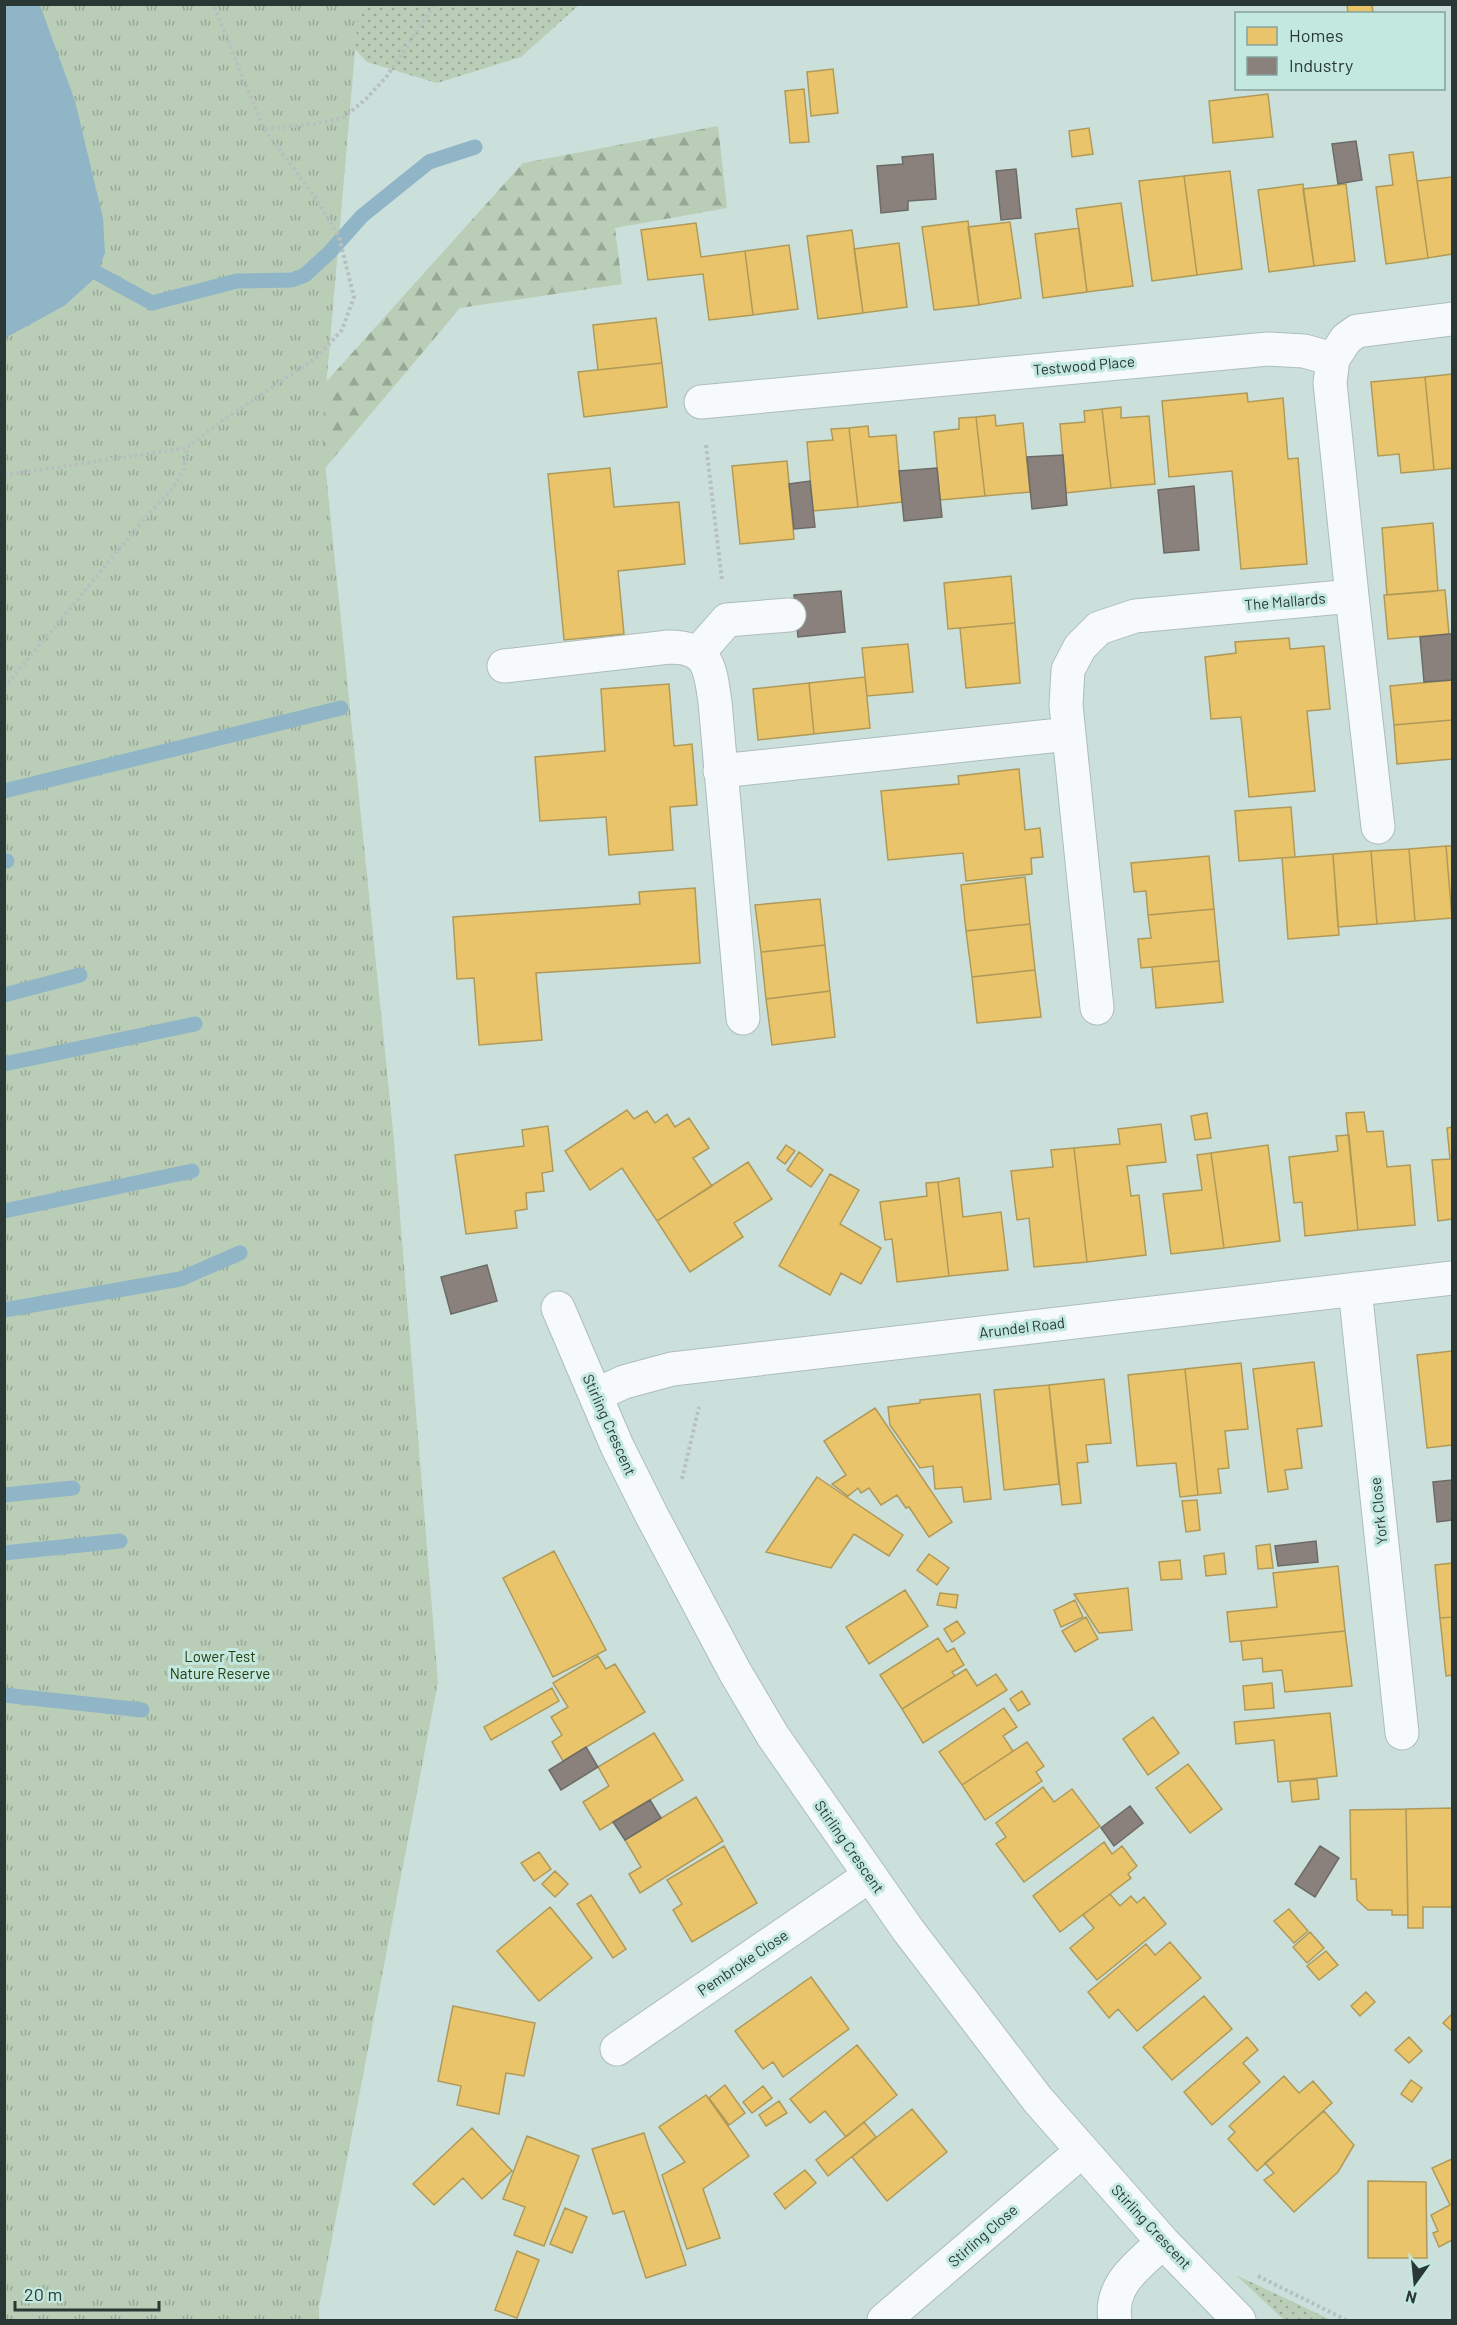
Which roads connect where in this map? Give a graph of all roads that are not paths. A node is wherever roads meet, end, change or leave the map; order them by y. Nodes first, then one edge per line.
1 (1452, 319) edge
2 (1333, 359) junction
3 (701, 402) road end
4 (1352, 596) junction
5 (789, 615) dead end
6 (698, 653) junction
7 (504, 666) dead end
8 (1069, 734) junction
9 (720, 771) junction
10 (1378, 827) dead end
11 (1097, 1008) dead end
12 (742, 1018) dead end
13 (1452, 1278) edge
14 (1355, 1289) junction
15 (558, 1308) dead end
16 (596, 1395) junction
17 (1402, 1733) dead end
18 (869, 1876) junction
19 (616, 2049) dead end
20 (1082, 2151) junction
21 (1163, 2242) junction
22 (884, 2320) edge
23 (1115, 2320) edge
24 (1239, 2320) edge

1 - 2 street
2 - 3 street, Testwood Place
2 - 4 street
4 - 8 street, The Mallards
4 - 10 street
5 - 6 street
6 - 7 street
6 - 9 street
8 - 9 street
8 - 11 street, The Mallards
9 - 12 street
13 - 14 street, Arundel Road
14 - 16 street, Arundel Road
14 - 17 street, York Close
15 - 16 street, Stirling Crescent
16 - 18 street, Stirling Crescent
18 - 19 street, Pembroke Close
18 - 20 street, Stirling Crescent
20 - 21 street, Stirling Crescent
20 - 22 street, Stirling Close
21 - 23 street
21 - 24 street, Stirling Crescent

